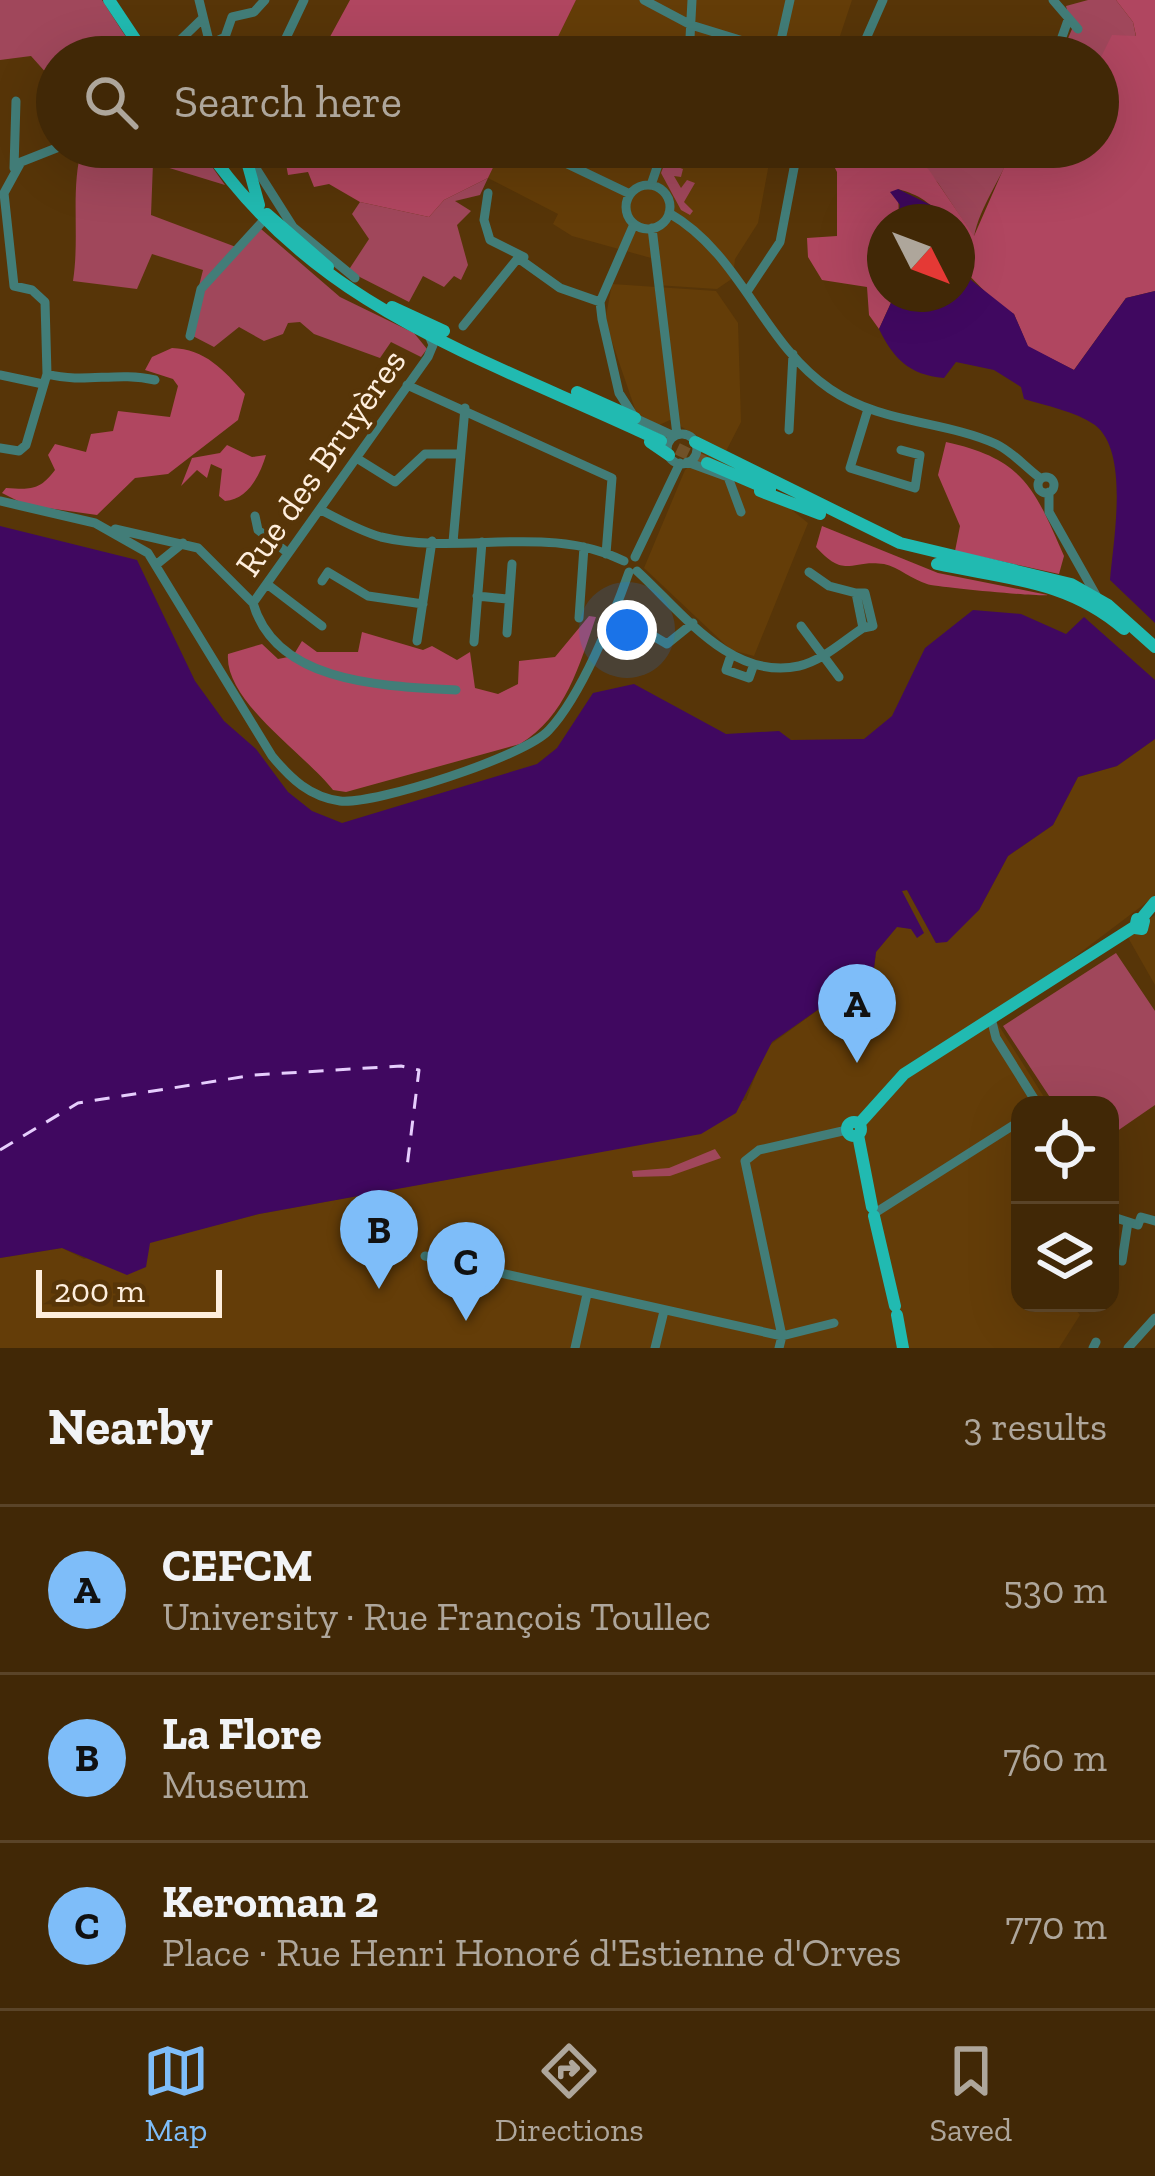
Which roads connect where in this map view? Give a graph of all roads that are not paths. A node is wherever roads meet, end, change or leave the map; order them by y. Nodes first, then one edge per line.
1 (109, 0) edge
2 (118, 0) edge
3 (200, 0) edge
4 (266, 0) edge
5 (304, 0) edge
6 (644, 0) edge
7 (692, 0) edge
8 (790, 0) edge
9 (883, 0) edge
10 (1053, 0) edge
11 (202, 19) junction
12 (1068, 20) junction
13 (691, 26) junction
14 (1078, 29) dead end
15 (136, 36) edge
16 (139, 36) edge
17 (184, 36) edge
18 (207, 36) edge
19 (224, 36) edge
20 (287, 36) edge
21 (690, 36) edge
22 (732, 36) edge
23 (782, 36) edge
24 (867, 36) edge
25 (1062, 36) edge
26 (16, 101) dead end
27 (0, 124) edge
28 (14, 125) junction
29 (36, 158) edge
30 (14, 168) junction
31 (225, 168) edge
32 (228, 168) edge
33 (249, 168) edge
34 (256, 168) edge
35 (576, 168) edge
36 (657, 168) edge
37 (794, 168) edge
38 (651, 185) junction
39 (488, 193) dead end
40 (630, 194) junction
41 (259, 205) junction
42 (669, 213) junction
43 (3, 216) edge
44 (263, 220) junction
45 (634, 224) junction
46 (652, 228) junction
47 (524, 257) junction
48 (355, 278) dead end
49 (14, 286) junction
50 (0, 290) edge
51 (748, 290) junction
52 (600, 302) junction
53 (463, 326) dead end
54 (428, 333) junction
55 (190, 337) dead end
56 (793, 355) junction
57 (507, 365) junction
58 (0, 375) edge
59 (45, 379) junction
60 (155, 380) dead end
61 (410, 381) junction
62 (674, 391) junction
63 (465, 408) junction
64 (868, 409) junction
65 (635, 418) junction
66 (789, 430) dead end
67 (667, 436) junction
68 (694, 440) junction
69 (0, 448) edge
70 (902, 450) dead end
71 (459, 454) junction
72 (358, 459) junction
73 (678, 460) junction
74 (708, 461) tunnel mouth
75 (728, 477) junction
76 (0, 501) edge
77 (321, 510) junction
78 (822, 511) junction
79 (741, 512) dead end
80 (255, 516) dead end
81 (112, 530) junction
82 (432, 542) junction
83 (453, 542) junction
84 (482, 542) junction
85 (183, 543) junction
86 (584, 547) junction
87 (288, 553) junction
88 (606, 554) junction
89 (157, 564) junction
90 (512, 564) dead end
91 (631, 565) junction
92 (809, 572) dead end
93 (325, 576) dead end
94 (267, 584) junction
95 (477, 596) junction
96 (507, 599) junction
97 (1094, 601) junction
98 (254, 603) junction
99 (423, 604) junction
100 (579, 618) dead end
101 (693, 623) junction
102 (322, 626) dead end
103 (801, 626) dead end
104 (507, 633) dead end
105 (650, 634) dead end
106 (417, 640) dead end
107 (474, 642) dead end
108 (1155, 647) edge
109 (825, 654) junction
110 (1155, 658) edge
111 (839, 677) dead end
112 (456, 690) dead end
113 (1155, 906) edge
114 (991, 1018) junction
115 (1032, 1096) edge
116 (1011, 1127) edge
117 (855, 1130) junction
118 (875, 1212) junction
119 (1119, 1219) edge
120 (1155, 1221) edge
121 (1129, 1222) junction
122 (425, 1256) dead end
123 (1122, 1261) dead end
124 (587, 1294) junction
125 (664, 1311) junction
126 (1155, 1318) edge
127 (834, 1323) dead end
128 (780, 1342) edge
129 (575, 1348) edge
130 (656, 1348) edge
131 (903, 1348) edge
132 (1128, 1348) edge

1 - 15 main road
2 - 16 main road
3 - 11 street
4 - 19 street
5 - 20 street
6 - 13 street
7 - 13 street
8 - 23 street
9 - 24 street
10 - 12 street
11 - 17 street
11 - 18 street
12 - 14 street
12 - 25 street
13 - 21 street
13 - 22 street
26 - 28 street
27 - 28 street
28 - 30 street
29 - 30 street
30 - 43 street
31 - 44 main road
32 - 41 main road
33 - 41 main road
34 - 48 street
35 - 40 street
36 - 38 street
37 - 51 street
38 - 40 street
38 - 42 street
39 - 47 street
40 - 45 street
41 - 57 main road
42 - 46 street
42 - 51 street
43 - 49 street
44 - 54 main road
44 - 55 street
45 - 46 street
45 - 52 street
46 - 62 street
47 - 52 street
47 - 53 street
49 - 50 street
49 - 59 street
51 - 56 street
52 - 65 street
54 - 57 main road
54 - 61 street, Rue des Bruyères
56 - 64 street
56 - 66 street
57 - 65 main road
57 - 67 main road
57 - 73 main road
58 - 59 street
59 - 60 street
59 - 69 street
61 - 63 street
61 - 72 street, Rue des Bruyères
62 - 67 street
62 - 68 street
63 - 71 street
63 - 88 street
64 - 70 street
64 - 97 street
65 - 67 street
67 - 68 street
67 - 73 street
68 - 73 street
68 - 78 main road
71 - 72 street
71 - 83 street
72 - 77 street, Rue des Bruyères
73 - 75 street
73 - 91 street
74 - 78 main road
75 - 78 main road
75 - 79 street
76 - 81 street, Rue des Bruyères
77 - 82 street
77 - 87 street, Rue des Bruyères
78 - 97 main road
80 - 87 street
81 - 85 street, Rue des Bruyères
81 - 89 street
82 - 83 street
82 - 99 street
83 - 84 street
84 - 86 street
84 - 95 street
85 - 89 street, Rue des Bruyères
85 - 98 street, Rue des Bruyères
86 - 88 street
86 - 100 street
87 - 94 street, Rue des Bruyères
88 - 91 street
89 - 91 street
90 - 96 street
91 - 101 street
92 - 109 street
93 - 99 street
94 - 98 street, Rue des Bruyères
94 - 102 street
95 - 96 street
95 - 107 street
96 - 104 street
97 - 108 main road
97 - 110 main road
98 - 112 street
99 - 106 street
101 - 105 street
101 - 109 street
103 - 109 street
109 - 111 street
113 - 114 main road
114 - 115 street
114 - 117 main road
116 - 118 street
117 - 118 main road
117 - 128 street
118 - 131 main road
119 - 121 street
120 - 121 street
121 - 123 street
122 - 124 street
124 - 125 street
124 - 129 street
125 - 128 street
125 - 130 street
126 - 132 street
127 - 128 street

